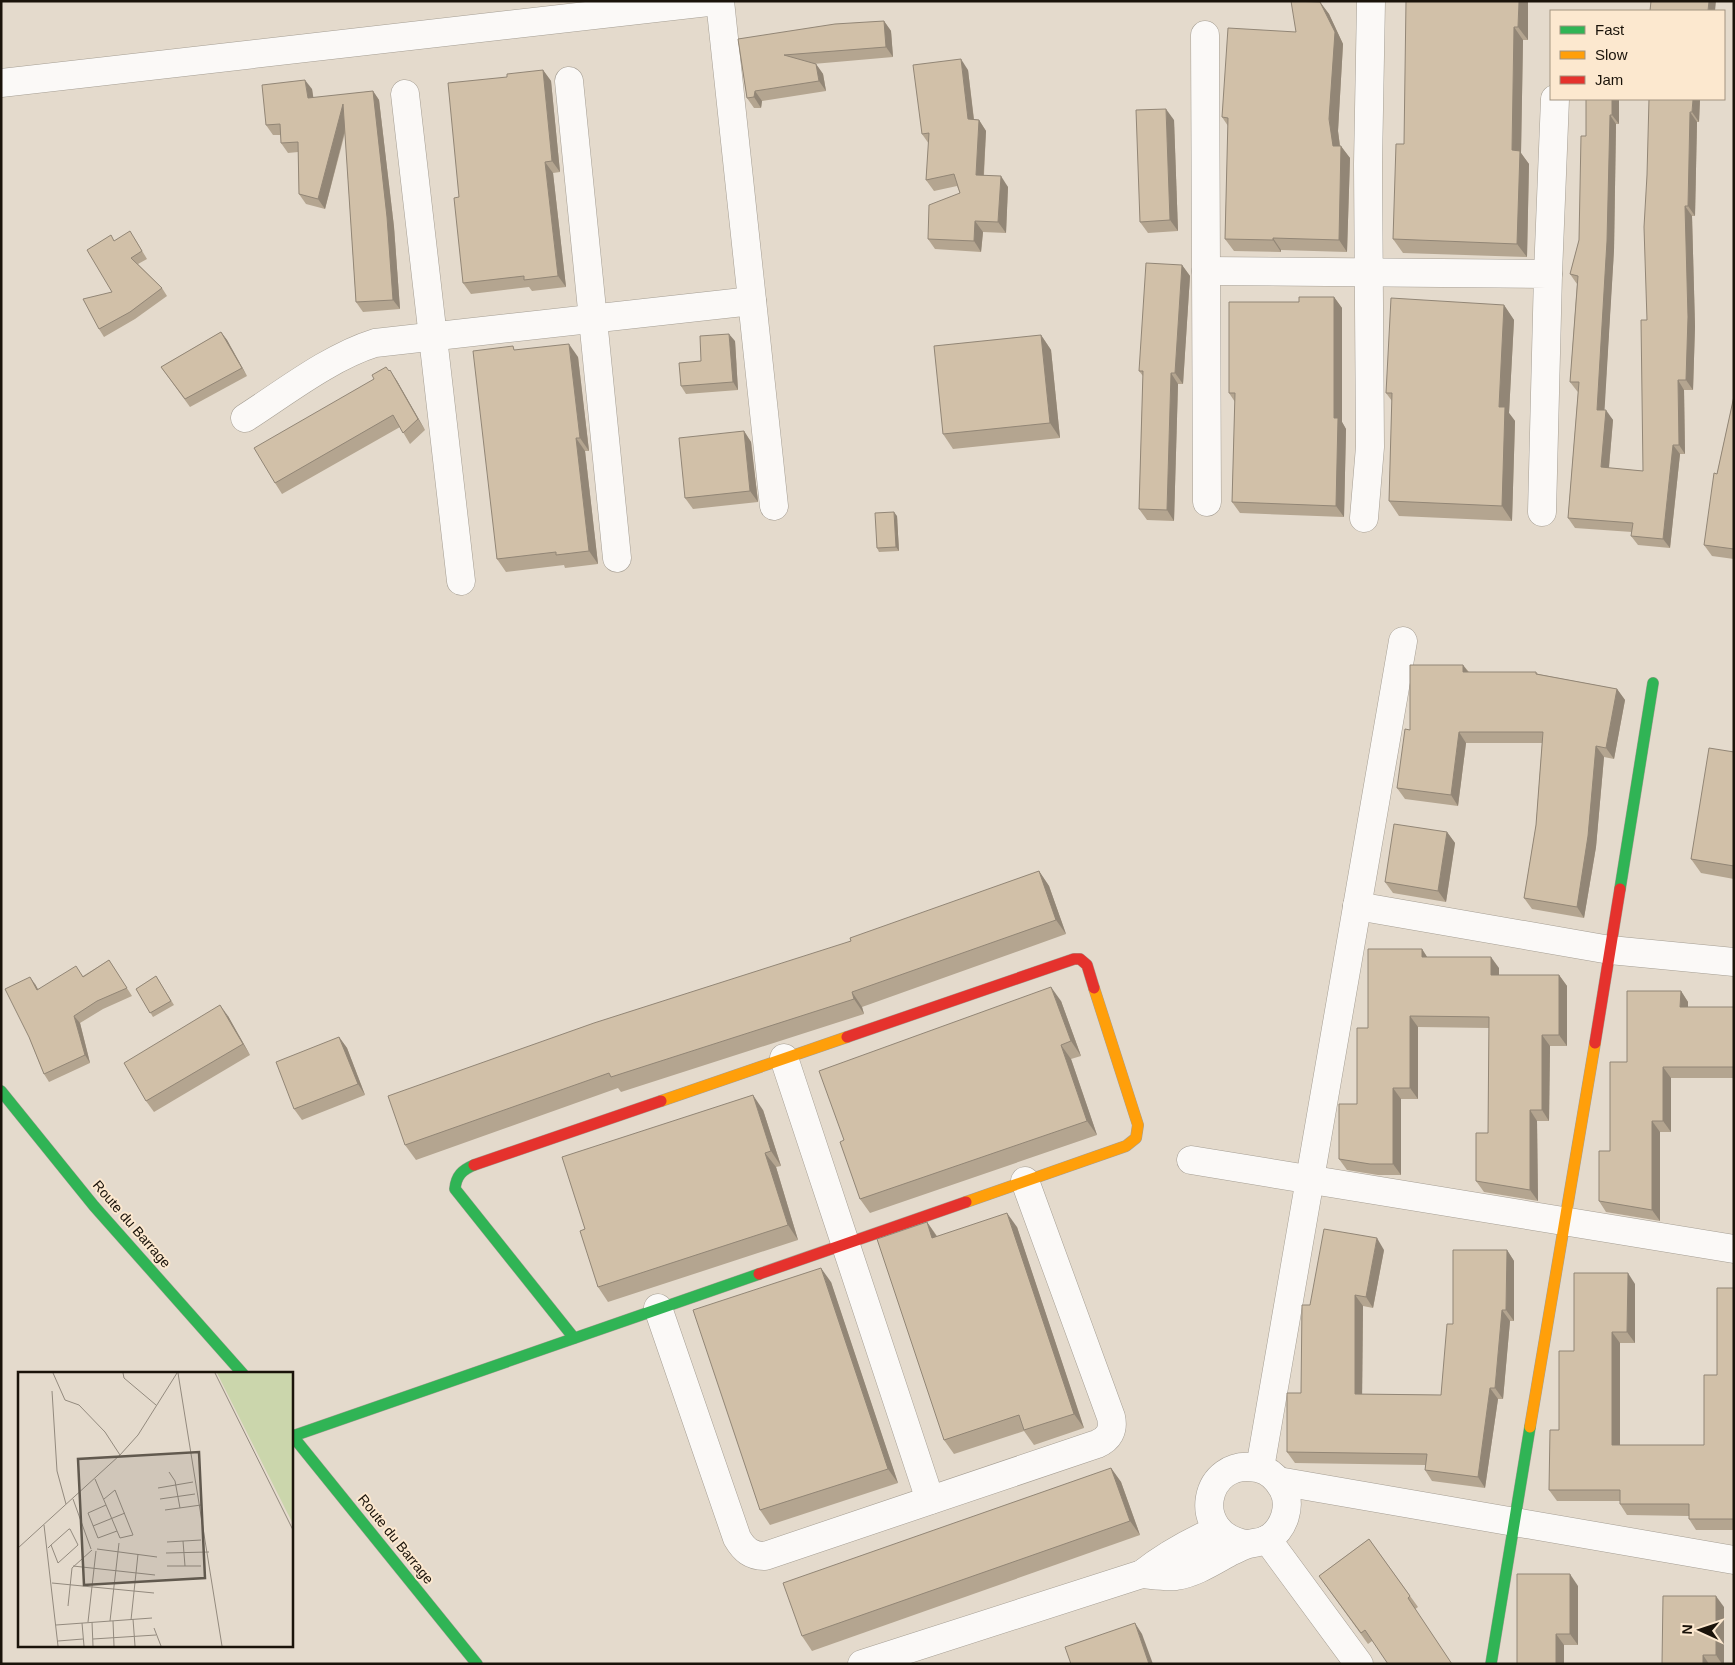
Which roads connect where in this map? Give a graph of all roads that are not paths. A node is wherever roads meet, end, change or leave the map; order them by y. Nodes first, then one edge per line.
1 (719, 1) edge
2 (1371, 1) edge
3 (1205, 35) dead end
4 (569, 81) dead end
5 (1, 83) edge
6 (405, 94) dead end
7 (1555, 100) edge
8 (1206, 271) junction
9 (1368, 272) junction
10 (1548, 274) junction
11 (752, 301) junction
12 (593, 318) junction
13 (433, 336) junction
14 (245, 418) dead end
15 (1207, 502) dead end
16 (774, 506) dead end
17 (1542, 512) dead end
18 (1364, 518) dead end
19 (617, 558) dead end
20 (461, 581) dead end
21 (1402, 641) dead end
22 (1653, 683) dead end
23 (1357, 906) junction
24 (1610, 950) junction
25 (1734, 962) edge
26 (784, 1058) junction
27 (1, 1091) edge
28 (1191, 1160) dead end
29 (1310, 1180) junction
30 (1025, 1181) junction
31 (1564, 1222) junction
32 (845, 1244) junction
33 (1734, 1249) edge
34 (658, 1308) junction
35 (574, 1338) junction
36 (241, 1372) edge
37 (292, 1435) edge
38 (1269, 1474) junction
39 (930, 1500) junction
40 (1514, 1522) junction
41 (1218, 1530) junction
42 (1257, 1542) junction
43 (1734, 1560) edge
44 (1142, 1574) junction
45 (477, 1664) edge
46 (862, 1664) edge
47 (1359, 1664) edge
48 (1491, 1664) edge

1 - 5 street
1 - 11 street
2 - 9 street
3 - 8 street
4 - 12 street
6 - 13 street
7 - 10 street
8 - 9 street
8 - 15 street
9 - 10 street
9 - 18 street
10 - 17 street
11 - 12 street
11 - 16 street
12 - 13 street
12 - 19 street
13 - 14 street
13 - 20 street
21 - 23 street
22 - 24 street
23 - 24 street
23 - 29 street
24 - 25 street
24 - 31 street
26 - 30 street
26 - 32 street
26 - 35 street
27 - 36 street, Route du Barrage
28 - 29 street
29 - 31 street
29 - 38 street
30 - 32 street
30 - 39 street
31 - 33 street
31 - 40 street
32 - 34 street
32 - 39 street
34 - 35 street
34 - 39 street
35 - 37 street
37 - 45 street, Route du Barrage
38 - 40 street
38 - 41 street
38 - 42 street
40 - 43 street
40 - 48 street
41 - 42 street
41 - 44 street
42 - 44 street
42 - 47 street
44 - 46 street

